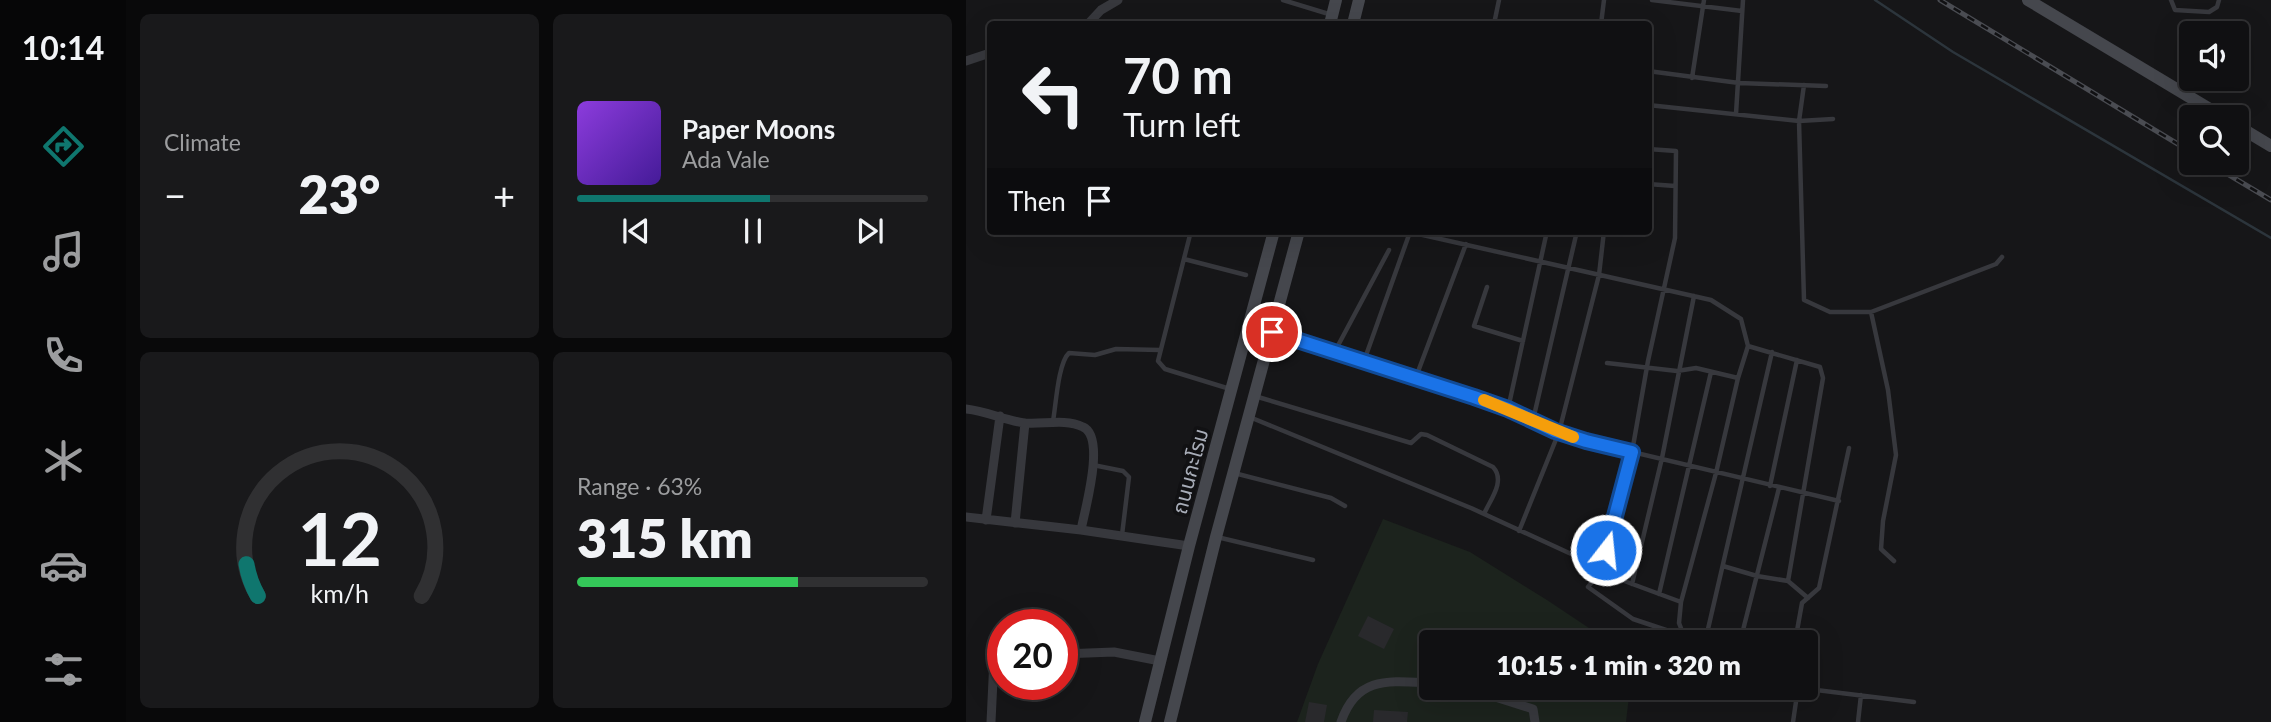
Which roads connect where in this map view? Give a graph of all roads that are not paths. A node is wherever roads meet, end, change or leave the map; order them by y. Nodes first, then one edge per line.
1 (1118, 0) edge
2 (1283, 0) edge
3 (1336, 0) edge
4 (1359, 0) edge
5 (1499, 0) edge
6 (1604, 0) edge
7 (1652, 0) edge
8 (1743, 0) edge
9 (2028, 0) edge
10 (2171, 0) edge
11 (2219, 0) edge
12 (1703, 3) edge
13 (1742, 11) junction
14 (1331, 20) edge
15 (1091, 21) edge
16 (1354, 21) edge
17 (1495, 21) edge
18 (1601, 21) edge
19 (987, 54) edge
20 (966, 61) edge
21 (1652, 72) edge
22 (1692, 78) junction
23 (1739, 83) junction
24 (1804, 86) junction
25 (1826, 86) dead end
26 (1652, 105) edge
27 (2203, 105) edge
28 (1736, 114) junction
29 (1833, 119) dead end
30 (1799, 121) junction
31 (2249, 133) edge
32 (2271, 146) edge
33 (1652, 149) edge
34 (1652, 184) edge
35 (1675, 186) junction
36 (1190, 235) edge
37 (1273, 235) edge
38 (1298, 235) edge
39 (1407, 235) edge
40 (1426, 235) edge
41 (1546, 235) edge
42 (1576, 235) edge
43 (1604, 235) edge
44 (1466, 244) junction
45 (1389, 250) dead end
46 (2002, 257) dead end
47 (1184, 259) junction
48 (1540, 261) junction
49 (1568, 268) junction
50 (1246, 275) dead end
51 (1599, 275) junction
52 (1487, 287) dead end
53 (1664, 289) junction
54 (1694, 296) junction
55 (1871, 312) junction
56 (1272, 332) junction
57 (1523, 341) junction
58 (1748, 346) junction
59 (1160, 350) junction
60 (1334, 352) junction
61 (1772, 352) junction
62 (1797, 360) junction
63 (1364, 361) junction
64 (1607, 363) dead end
65 (1646, 368) junction
66 (1680, 371) junction
67 (1711, 372) junction
68 (1416, 377) junction
69 (1738, 378) junction
70 (1231, 389) junction
71 (1253, 395) junction
72 (966, 409) edge
73 (1508, 409) junction
74 (1000, 416) junction
75 (1248, 416) junction
76 (1533, 420) junction
77 (1053, 421) junction
78 (1025, 423) junction
79 (1559, 432) junction
80 (1849, 448) dead end
81 (1632, 452) junction
82 (1662, 458) junction
83 (1093, 465) junction
84 (1690, 466) junction
85 (1233, 473) junction
86 (1716, 473) junction
87 (1743, 480) junction
88 (1770, 486) junction
89 (1779, 488) junction
90 (1803, 492) junction
91 (1839, 500) junction
92 (1345, 506) dead end
93 (1484, 515) junction
94 (966, 517) edge
95 (986, 520) junction
96 (1015, 523) junction
97 (1081, 530) junction
98 (1519, 531) junction
99 (1122, 536) junction
100 (1216, 537) junction
101 (1189, 546) junction
102 (1313, 561) dead end
103 (1894, 561) dead end
104 (1723, 566) junction
105 (1600, 572) junction
106 (1757, 576) junction
107 (1787, 580) junction
108 (1632, 584) junction
109 (1658, 594) junction
110 (1808, 598) junction
111 (1681, 602) junction
112 (1666, 630) edge
113 (1682, 630) edge
114 (1707, 630) edge
115 (1743, 630) edge
116 (1797, 630) edge
117 (1078, 653) edge
118 (1160, 661) junction
119 (1419, 683) edge
120 (1818, 690) edge
121 (1861, 695) junction
122 (992, 700) edge
123 (1505, 700) edge
124 (1797, 700) edge
125 (1914, 702) dead end
126 (991, 722) edge
127 (1145, 722) edge
128 (1170, 722) edge
129 (1341, 722) edge
130 (1535, 722) edge
131 (1793, 722) edge
132 (1858, 722) edge

1 - 15 street
2 - 14 lane
3 - 14 main road
4 - 16 main road
5 - 17 lane
6 - 18 lane
7 - 12 lane
8 - 13 lane
9 - 27 main road
10 - 11 lane
12 - 13 lane
12 - 22 lane
13 - 23 lane
19 - 20 street
21 - 22 lane
22 - 23 lane
23 - 24 lane
23 - 28 lane
24 - 25 lane
24 - 30 lane
26 - 28 lane
28 - 30 lane
29 - 30 lane
30 - 55 lane
31 - 32 main road
33 - 35 lane
34 - 35 lane
35 - 53 lane
36 - 47 lane
37 - 70 main road, ถนนกะโรม
38 - 56 main road, ถนนกะโรม
39 - 63 lane
40 - 44 lane
41 - 48 lane
42 - 49 lane
43 - 51 lane
44 - 48 lane
44 - 68 lane
45 - 60 lane
46 - 55 lane
47 - 50 lane
47 - 59 lane
48 - 49 lane
48 - 57 lane
49 - 51 lane
49 - 76 lane
51 - 53 lane
51 - 79 lane
52 - 57 lane
53 - 54 lane
53 - 65 lane
54 - 58 lane
54 - 66 lane
55 - 103 lane
56 - 60 lane
56 - 71 main road, ถนนกะโรม
57 - 73 lane
58 - 61 lane
58 - 69 lane
59 - 70 lane
59 - 77 lane
60 - 63 lane
61 - 62 lane
61 - 87 lane
62 - 88 lane
62 - 90 lane
63 - 68 lane
64 - 65 lane
65 - 66 lane
65 - 81 lane
66 - 67 lane
66 - 82 lane
67 - 69 lane
67 - 84 lane
68 - 73 lane
69 - 86 lane
70 - 71 main road
70 - 101 main road, ถนนกะโรม
71 - 75 main road, ถนนกะโรม
71 - 93 lane
72 - 74 street
73 - 76 lane
74 - 78 street
74 - 95 street
75 - 85 main road, ถนนกะโรม
75 - 93 lane
76 - 79 lane
77 - 78 street
77 - 83 street
78 - 96 street
79 - 81 lane
79 - 98 lane
80 - 91 lane
81 - 82 lane
81 - 105 lane
82 - 84 lane
82 - 108 lane
83 - 97 street
83 - 99 lane
84 - 86 lane
84 - 109 lane
85 - 92 lane
85 - 100 main road, ถนนกะโรม
86 - 87 lane
86 - 111 lane
87 - 88 lane
87 - 104 lane
88 - 89 lane
89 - 90 lane
89 - 106 lane
90 - 91 lane
90 - 107 lane
91 - 110 lane
93 - 98 lane
94 - 95 street
95 - 96 street
96 - 97 street
97 - 99 street
98 - 105 lane
99 - 101 street
100 - 102 lane
100 - 128 main road, ถนนกะโรม
101 - 118 main road, ถนนกะโรม
104 - 106 lane
104 - 114 lane
105 - 108 lane
105 - 112 lane
106 - 107 lane
106 - 115 lane
107 - 110 lane
108 - 109 lane
109 - 111 lane
110 - 116 lane
111 - 113 lane
117 - 118 street
118 - 127 main road, ถนนกะโรม
119 - 129 street
120 - 121 lane
121 - 125 lane
121 - 132 lane
122 - 126 street
123 - 130 street
124 - 131 lane

